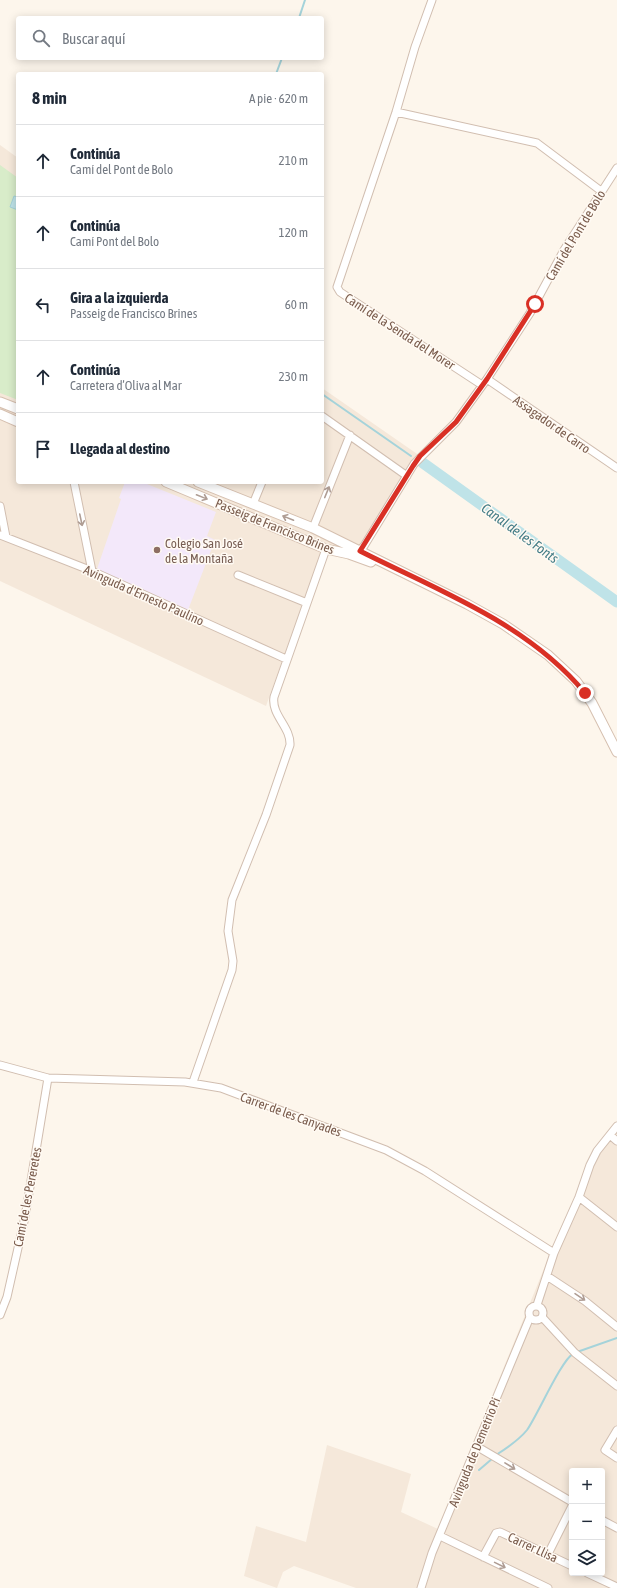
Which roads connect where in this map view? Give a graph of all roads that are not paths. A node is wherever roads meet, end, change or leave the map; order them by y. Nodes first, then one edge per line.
1 (432, 0) edge
2 (396, 112) junction
3 (617, 168) edge
4 (601, 191) junction
5 (487, 379) junction
6 (482, 385) junction
7 (0, 402) edge
8 (16, 408) edge
9 (0, 414) edge
10 (324, 417) edge
11 (16, 421) edge
12 (350, 435) junction
13 (617, 468) edge
14 (407, 476) junction
15 (74, 484) edge
16 (171, 484) edge
17 (203, 484) edge
18 (261, 484) edge
19 (253, 504) junction
20 (0, 506) edge
21 (313, 528) junction
22 (3, 536) edge
23 (333, 538) junction
24 (330, 549) junction
25 (360, 551) junction
26 (92, 571) junction
27 (238, 575) dead end
28 (412, 577) junction
29 (307, 603) junction
30 (286, 658) junction
31 (617, 752) edge
32 (0, 1065) edge
33 (48, 1078) junction
34 (193, 1082) junction
35 (617, 1126) edge
36 (610, 1135) junction
37 (617, 1141) edge
38 (579, 1197) junction
39 (617, 1227) edge
40 (554, 1253) junction
41 (547, 1276) junction
42 (537, 1305) junction
43 (0, 1315) edge
44 (530, 1317) junction
45 (542, 1317) junction
46 (617, 1327) edge
47 (617, 1386) edge
48 (617, 1430) edge
49 (476, 1446) junction
50 (617, 1458) edge
51 (569, 1500) edge
52 (569, 1512) edge
53 (605, 1522) edge
54 (617, 1528) edge
55 (440, 1536) junction
56 (548, 1554) junction
57 (483, 1557) junction
58 (569, 1564) edge
59 (593, 1576) edge
60 (617, 1587) edge
61 (421, 1588) edge
62 (548, 1588) edge

1 - 2 street
2 - 4 street
2 - 6 street, Camí de la Senda del Morer
3 - 4 street, Camí del Pont de Bolo
4 - 5 street, Camí del Pont de Bolo
5 - 6 street, Camí del Pont de Bolo
5 - 13 street, Assagador de Carro
6 - 14 street, Camí del Pont de Bolo
7 - 8 street
9 - 11 street
10 - 12 street
12 - 14 street
21 -> 12 street
14 - 25 street, Camí del Pont de Bolo
15 -> 26 street
16 -> 24 street, Passeig de Francisco Brines
17 - 19 street, Passeig de Francisco Brines
18 - 19 street
21 -> 19 street, Passeig de Francisco Brines
20 - 22 street
21 - 23 street, Passeig de Francisco Brines
22 - 26 street, Avinguda d'Ernesto Paulino
23 - 24 street
23 - 25 street, Passeig de Francisco Brines
24 - 25 street
24 - 28 street, Passeig de Francisco Brines
24 - 29 street
25 - 28 street, Passeig de Francisco Brines
26 - 30 street, Avinguda d'Ernesto Paulino
27 - 29 street
28 - 31 street
29 - 30 street
30 - 34 street
32 - 33 street, Carrer de les Canyades
33 - 34 street, Carrer de les Canyades
33 - 43 street, Camí de les Pereretes
34 - 40 street, Carrer de les Canyades
35 - 36 street
36 - 37 street
36 - 38 street
38 - 39 street
38 - 40 street
40 - 41 street
41 - 42 street
41 -> 46 street
42 - 44 street
42 - 45 street
44 - 45 street
44 - 49 street, Avinguda de Demetrio Pi
45 - 47 street
48 - 50 street
49 -> 51 street
49 - 55 street, Avinguda de Demetrio Pi
52 - 56 street
53 - 54 street
55 - 57 street
55 - 61 street, Avinguda de Demetrio Pi
56 - 57 street, Carrer Llisa
56 - 58 street, Carrer Llisa
57 -> 62 street
59 - 60 street

